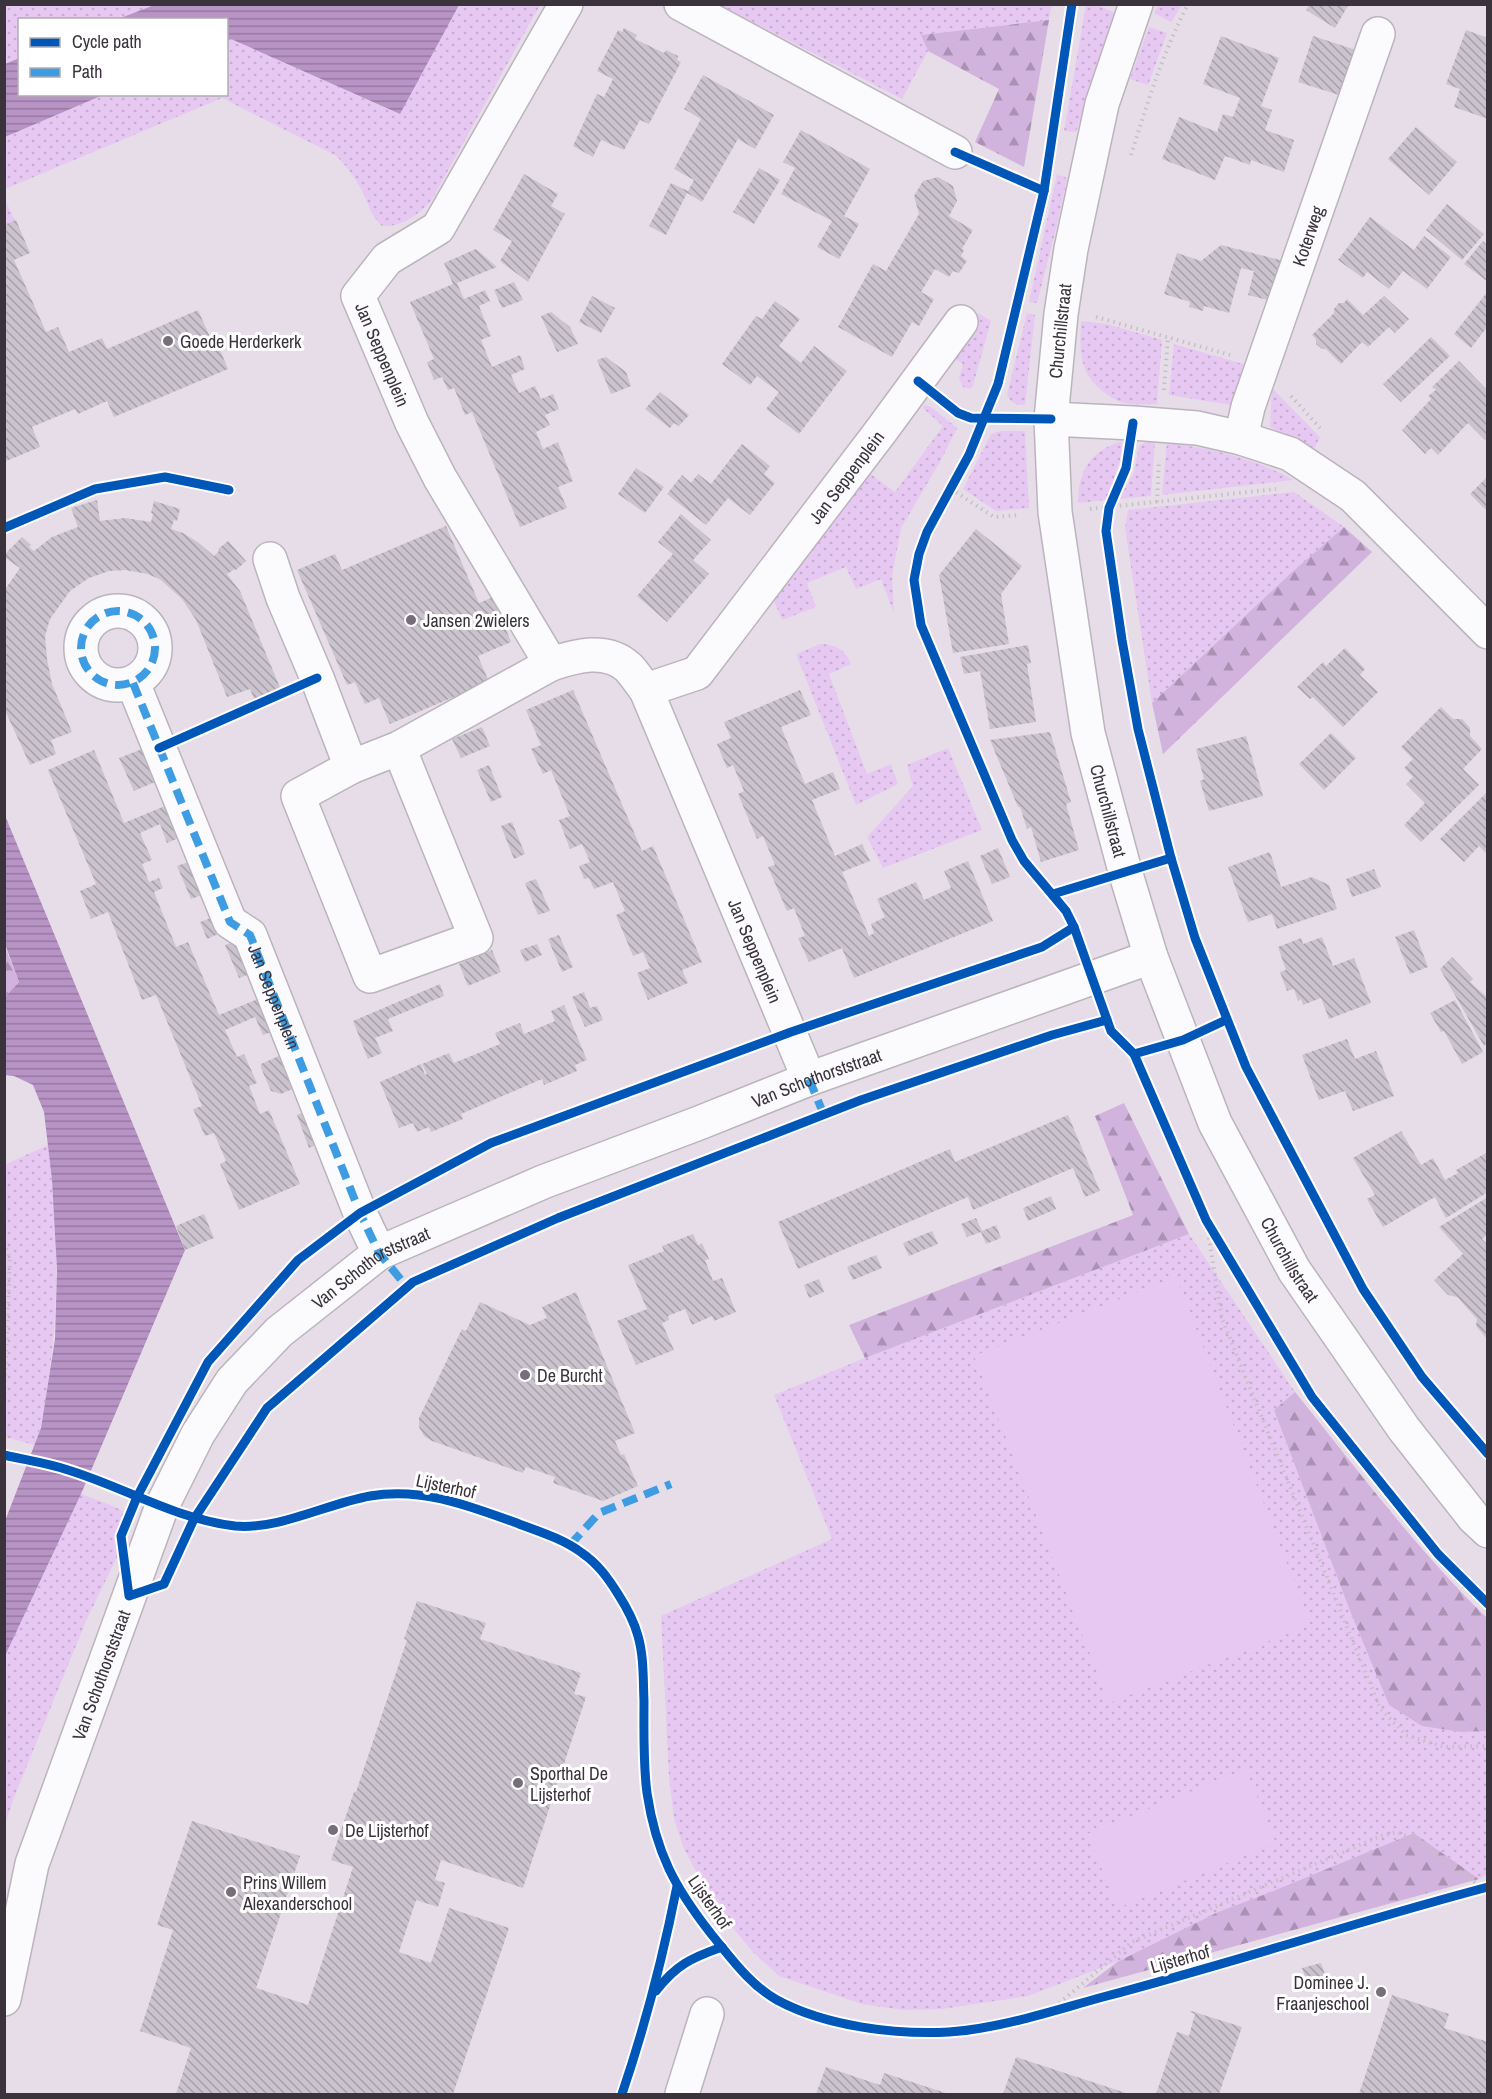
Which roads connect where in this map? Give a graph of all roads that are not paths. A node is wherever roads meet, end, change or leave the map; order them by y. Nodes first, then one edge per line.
1 (566, 4) edge
2 (681, 4) edge
3 (1136, 4) edge
4 (1378, 34) dead end
5 (955, 152) dead end
6 (961, 322) dead end
7 (1051, 419) junction
8 (1241, 438) junction
9 (270, 559) dead end
10 (1488, 632) edge
11 (550, 664) junction
12 (133, 682) dead end
13 (646, 690) junction
14 (399, 748) junction
15 (351, 768) junction
16 (1151, 957) junction
17 (809, 1079) junction
18 (379, 1253) junction
19 (1488, 1531) edge
20 (4, 1999) edge
21 (707, 2014) dead end
22 (682, 2094) edge

1 - 11 street, Jan Seppenplein
2 - 5 street
3 - 7 street, Churchillstraat
4 - 8 street, Koterweg
6 - 13 street, Jan Seppenplein
7 - 8 street
7 - 16 street, Churchillstraat
8 - 10 street
9 - 15 street
11 - 13 street, Jan Seppenplein
11 - 14 street, Jan Seppenplein
12 - 18 street, Jan Seppenplein
13 - 17 street, Jan Seppenplein
14 - 15 street, Jan Seppenplein
14 - 15 street, Jan Seppenplein
16 - 17 street, Van Schothorststraat
16 - 19 street, Churchillstraat
17 - 18 street, Van Schothorststraat
18 - 20 street, Van Schothorststraat
21 - 22 street

